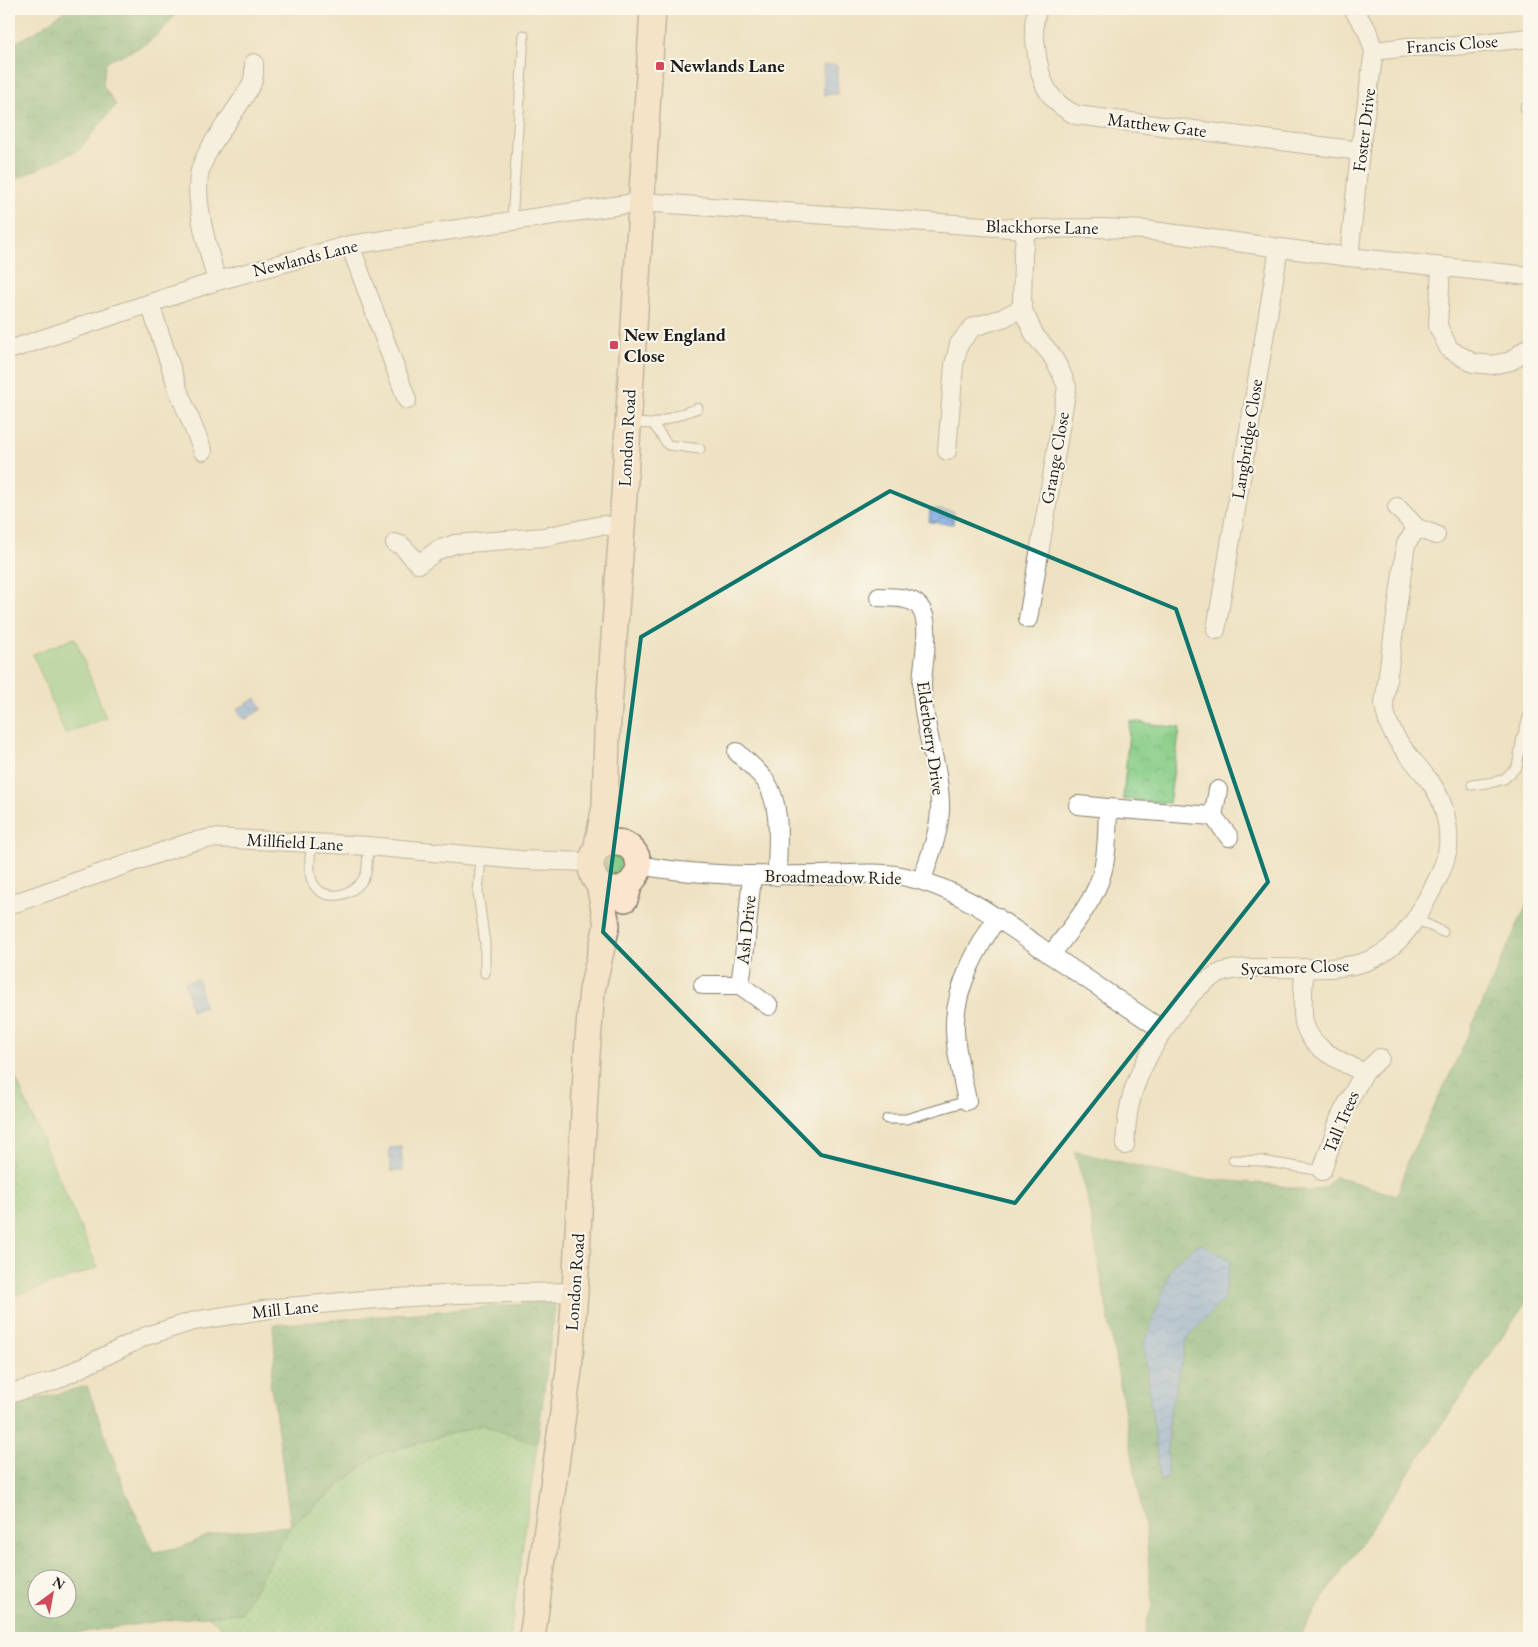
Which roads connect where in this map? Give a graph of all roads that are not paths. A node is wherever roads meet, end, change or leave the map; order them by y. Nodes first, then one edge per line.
1 (653, 9) edge
2 (1038, 9) edge
3 (1353, 9) edge
4 (524, 35) dead end
5 (1529, 38) edge
6 (1374, 50) junction
7 (254, 63) dead end
8 (1360, 151) junction
9 (641, 202) junction
10 (512, 221) junction
11 (1026, 230) junction
12 (350, 245) junction
13 (1279, 248) junction
14 (1349, 257) junction
15 (1441, 267) junction
16 (1529, 276) edge
17 (217, 281) junction
18 (150, 304) junction
19 (1022, 308) junction
20 (1529, 347) edge
21 (9, 350) edge
22 (407, 400) dead end
23 (698, 408) dead end
24 (628, 422) junction
25 (653, 424) junction
26 (700, 448) dead end
27 (203, 451) dead end
28 (947, 451) dead end
29 (1397, 508) dead end
30 (622, 528) junction
31 (1416, 528) junction
32 (1436, 535) dead end
33 (395, 543) dead end
34 (878, 597) dead end
35 (1028, 619) dead end
36 (1216, 630) dead end
37 (1529, 716) edge
38 (737, 752) dead end
39 (1472, 784) dead end
40 (1218, 790) dead end
41 (1078, 805) dead end
42 (605, 807) junction
43 (1108, 808) junction
44 (1213, 816) junction
45 (1229, 837) dead end
46 (311, 843) junction
47 (623, 843) junction
48 (368, 846) junction
49 (481, 857) junction
50 (595, 865) junction
51 (635, 875) junction
52 (752, 875) junction
53 (777, 876) junction
54 (922, 880) junction
55 (9, 905) edge
56 (997, 917) junction
57 (1416, 919) junction
58 (607, 925) junction
59 (1442, 932) dead end
60 (1051, 955) junction
61 (1304, 968) junction
62 (485, 973) dead end
63 (703, 985) dead end
64 (740, 985) junction
65 (769, 1006) dead end
66 (1164, 1031) junction
67 (1380, 1058) dead end
68 (1364, 1073) junction
69 (967, 1101) joint
70 (887, 1119) dead end
71 (1125, 1145) dead end
72 (1233, 1160) dead end
73 (1322, 1171) joint
74 (575, 1292) junction
75 (9, 1394) edge
76 (532, 1638) edge

1 - 9 main road, London Road
2 - 8 street, Matthew Gate
3 - 6 street, Foster Drive
4 - 10 lane
5 - 6 street, Francis Close
6 - 8 street, Foster Drive
7 - 17 street
8 - 14 street, Foster Drive
9 - 10 street, Newlands Lane
9 - 11 street, Blackhorse Lane
9 - 24 main road, London Road
10 - 12 street, Newlands Lane
11 - 13 street, Blackhorse Lane
11 - 19 street, Grange Close
12 - 17 street, Newlands Lane
12 - 22 street
13 - 14 street, Blackhorse Lane
13 - 36 street, Langbridge Close
14 - 15 street, Blackhorse Lane
15 - 16 street, Blackhorse Lane
15 - 20 street
17 - 18 street, Newlands Lane
18 - 21 street, Newlands Lane
18 - 27 street
19 - 28 street
19 - 35 street, Grange Close
23 - 25 lane
24 - 25 lane
24 - 30 main road, London Road
25 - 26 lane
29 - 31 street
30 - 33 street
30 - 42 main road, London Road
31 - 32 street
31 - 57 street, Sycamore Close
34 - 54 street, Elderberry Drive
37 - 39 lane
38 - 53 street
40 - 44 street
41 - 43 street
42 - 47 main road
42 - 50 main road, London Road
43 - 44 street
43 - 60 street
44 - 45 street
46 - 48 street, Millfield Lane
46 - 48 lane
46 - 55 street, Millfield Lane
47 - 50 main road
47 - 51 main road
48 - 49 street, Millfield Lane
49 - 50 street, Millfield Lane
49 - 62 lane
50 - 51 main road
50 - 58 main road, London Road
51 - 52 street, Broadmeadow Ride
51 - 58 main road, London Road
52 - 53 street, Broadmeadow Ride
52 - 64 street, Ash Drive
53 - 54 street, Broadmeadow Ride
54 - 56 street, Broadmeadow Ride
56 - 60 street, Broadmeadow Ride
56 - 69 street
57 - 59 lane
57 - 61 street, Sycamore Close
58 - 74 main road, London Road
60 - 66 street, Broadmeadow Ride
61 - 66 street, Sycamore Close
61 - 68 street, Tall Trees
63 - 64 street, Ash Drive
64 - 65 street, Ash Drive
66 - 71 street, Sycamore Close
67 - 68 street, Tall Trees
68 - 73 street, Tall Trees
69 - 70 lane
72 - 73 lane
74 - 75 street, Mill Lane
74 - 76 main road, London Road

